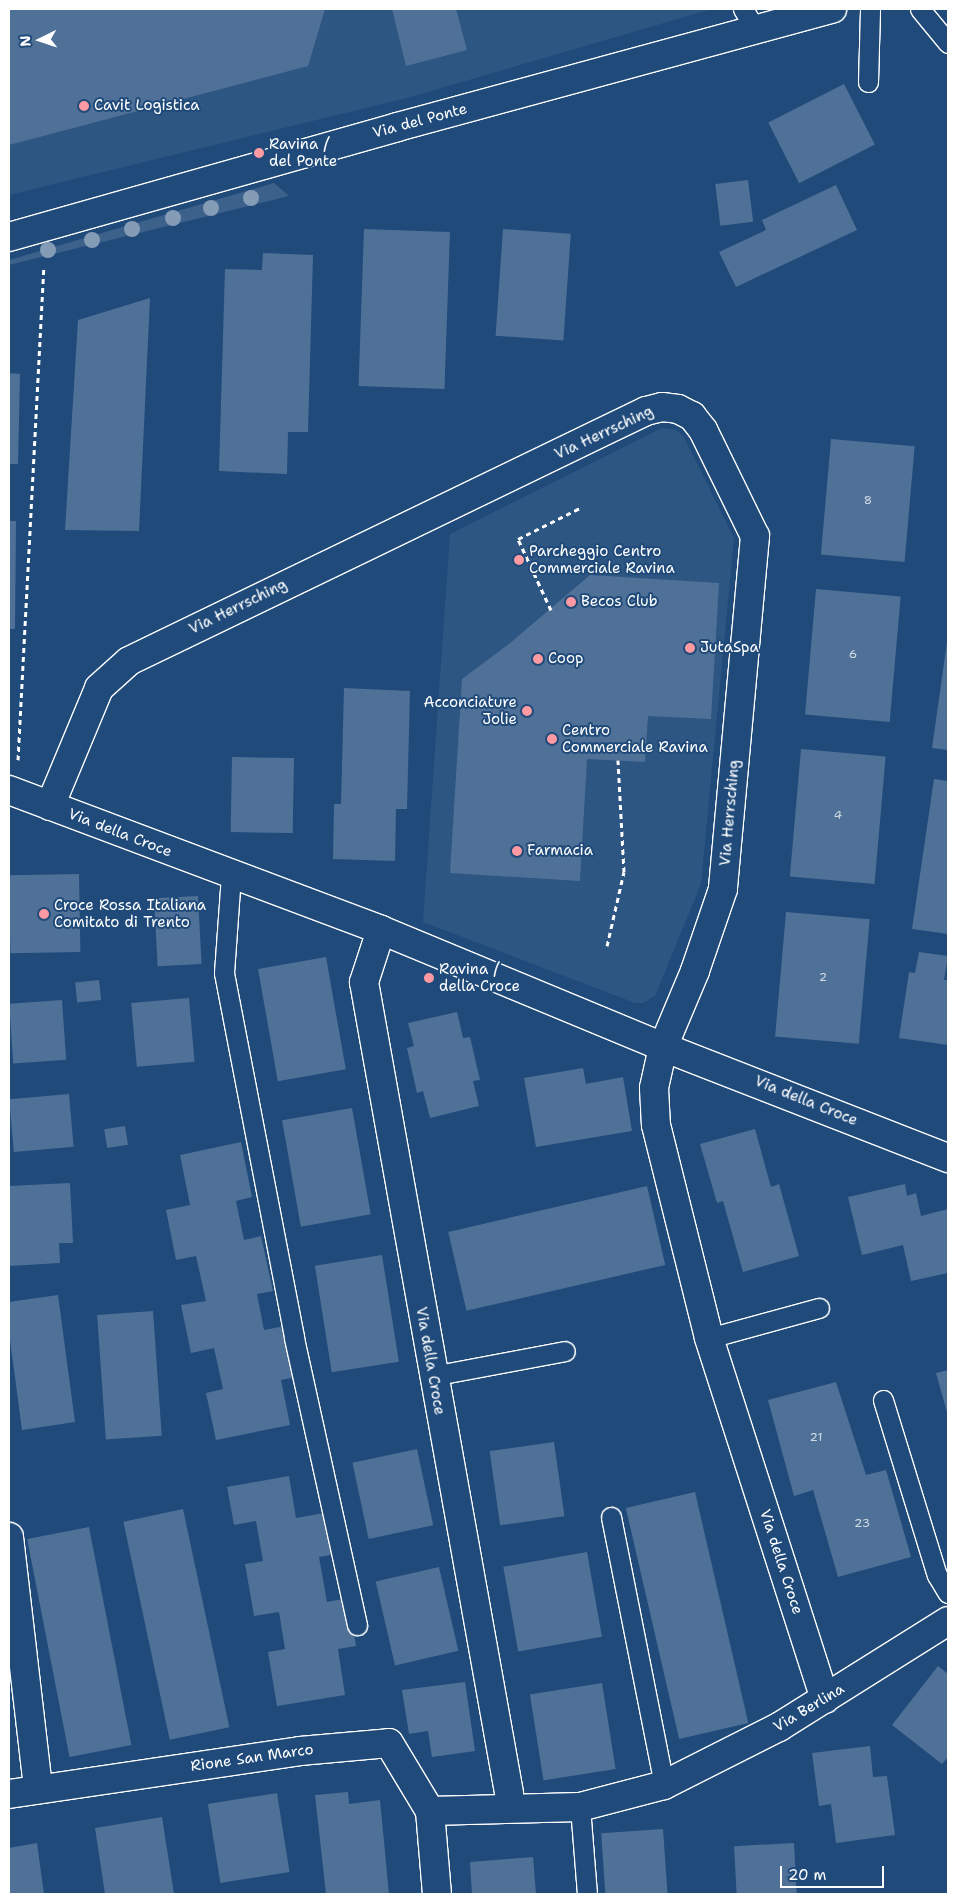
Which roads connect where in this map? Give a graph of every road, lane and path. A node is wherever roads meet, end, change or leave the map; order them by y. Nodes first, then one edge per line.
1 (832, 9) edge
2 (870, 9) edge
3 (920, 9) edge
4 (750, 20) edge
5 (948, 43) edge
6 (868, 82) dead end
7 (9, 237) edge
8 (44, 266) dead end
9 (580, 508) dead end
10 (551, 610) dead end
11 (618, 760) dead end
12 (13, 779) edge
13 (50, 806) junction
14 (231, 875) junction
15 (381, 930) junction
16 (607, 946) dead end
17 (664, 1047) junction
18 (948, 1158) edge
19 (819, 1308) dead end
20 (709, 1338) junction
21 (565, 1351) dead end
22 (432, 1376) junction
23 (884, 1400) dead end
24 (611, 1517) dead end
25 (9, 1537) edge
26 (948, 1593) edge
27 (948, 1621) edge
28 (357, 1625) dead end
29 (825, 1699) junction
30 (664, 1785) junction
31 (38, 1789) junction
32 (509, 1793) dead end
33 (9, 1794) edge
34 (580, 1807) junction
35 (430, 1811) junction
36 (437, 1894) edge
37 (587, 1894) edge

1 - 4 street, Via del Ponte
2 - 6 lane
3 - 5 lane
4 - 7 street, Via del Ponte
8 - 12 path
9 - 10 path
11 - 16 path
12 - 13 street, Via della Croce
13 - 14 street, Via della Croce
13 - 17 street, Via Herrsching
14 - 15 street, Via della Croce
14 - 28 lane
15 - 17 street, Via della Croce
15 - 22 street, Via della Croce
17 - 18 street, Via della Croce
17 - 20 street, Via della Croce
19 - 20 lane
20 - 29 street, Via della Croce
21 - 22 lane
22 - 32 street, Via della Croce
23 - 26 lane
24 - 30 lane
25 - 31 street
27 - 29 street, Via Berlina
29 - 30 street, Via Berlina
30 - 34 street, Via Berlina
31 - 33 street, Rione San Marco
31 - 35 street, Rione San Marco
34 - 35 street
34 - 37 lane
35 - 36 street, Rione San Marco

